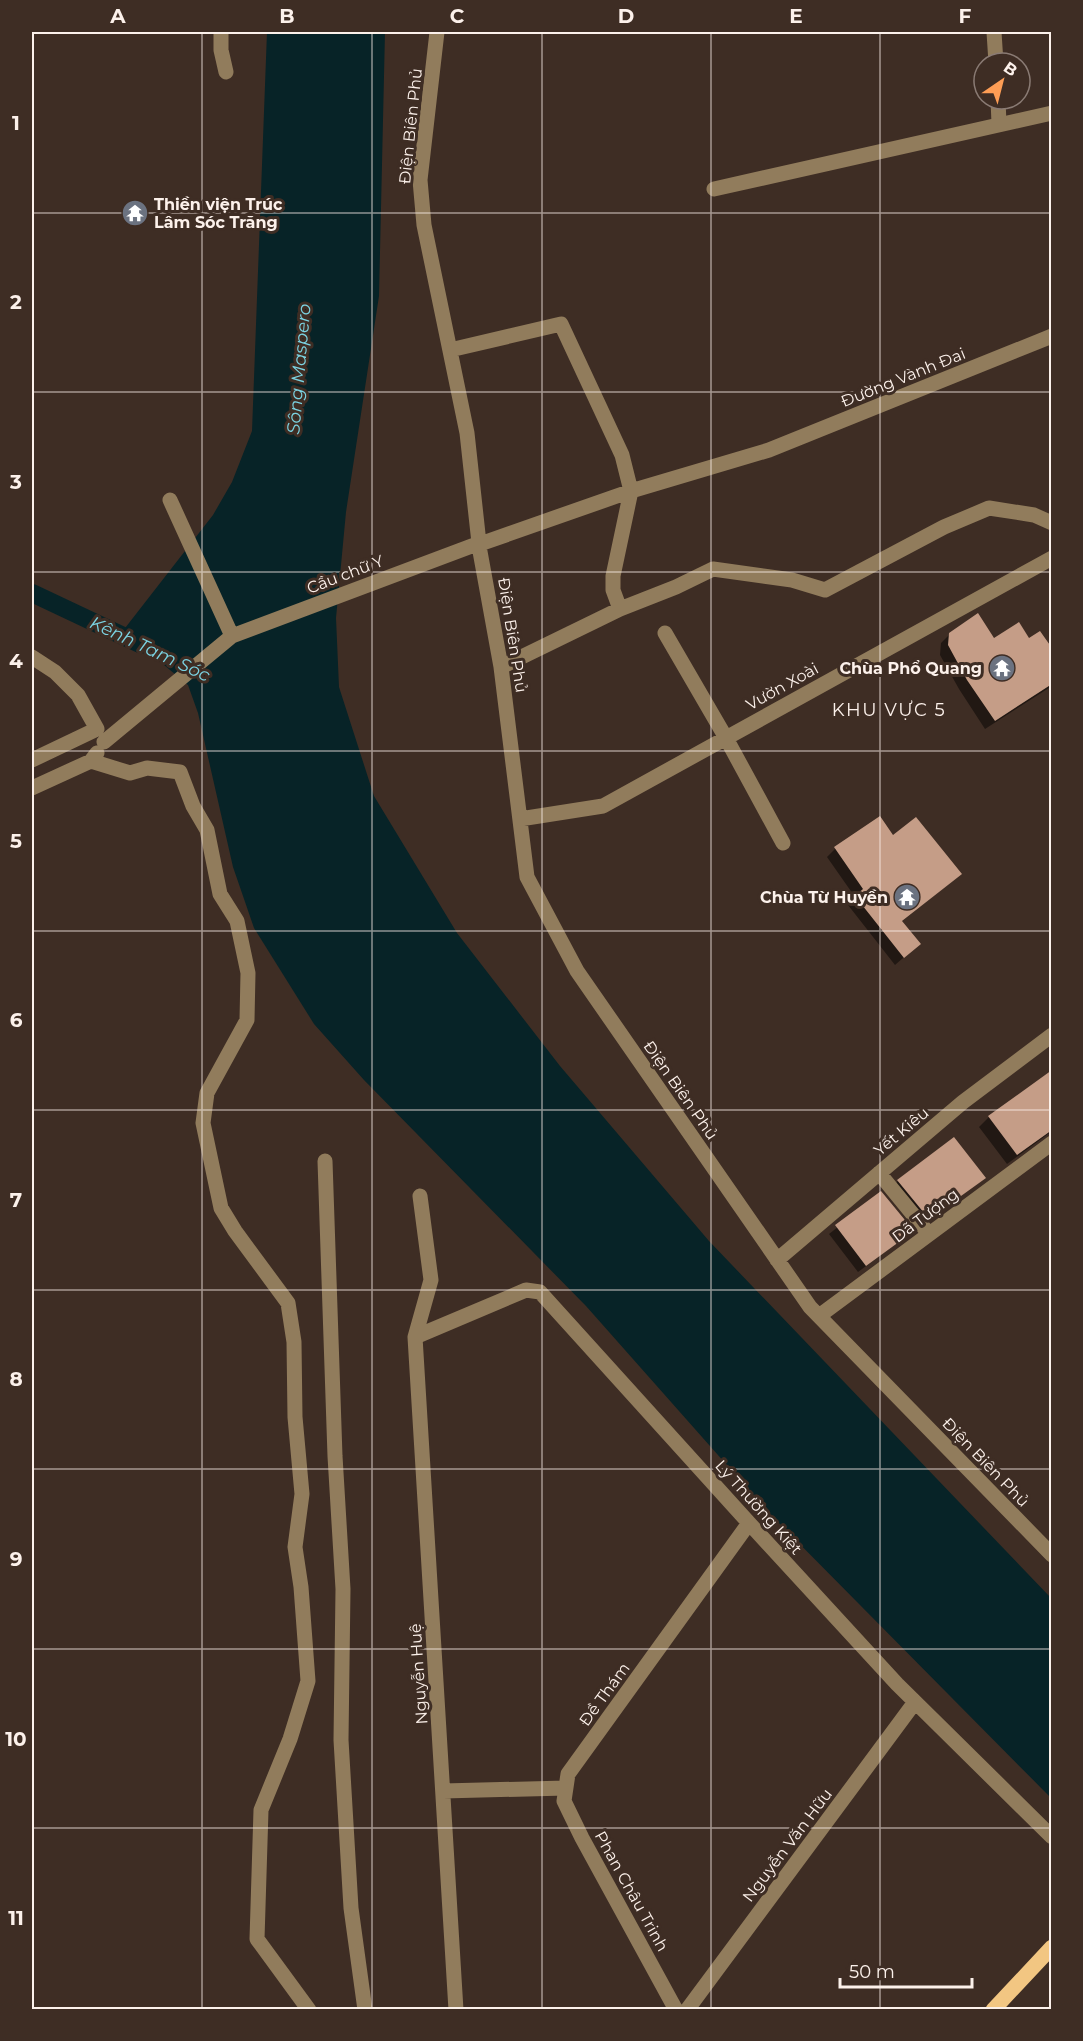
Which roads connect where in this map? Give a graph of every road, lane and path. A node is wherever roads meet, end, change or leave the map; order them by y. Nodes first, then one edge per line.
1 (221, 32) edge
2 (437, 32) edge
3 (994, 32) edge
4 (995, 51) edge
5 (226, 72) dead end
6 (998, 111) edge
7 (1052, 113) edge
8 (999, 124) junction
9 (714, 189) dead end
10 (1052, 336) edge
11 (450, 350) junction
12 (631, 491) junction
13 (170, 500) dead end
14 (1052, 523) edge
15 (477, 545) junction
16 (1052, 558) edge
17 (620, 609) junction
18 (665, 633) dead end
19 (231, 636) junction
20 (32, 657) edge
21 (501, 667) junction
22 (726, 738) junction
23 (79, 739) junction
24 (104, 742) junction
25 (32, 760) edge
26 (91, 761) junction
27 (32, 788) edge
28 (520, 819) junction
29 (783, 843) dead end
30 (1052, 1035) edge
31 (1052, 1143) edge
32 (324, 1161) dead end
33 (879, 1173) junction
34 (420, 1196) dead end
35 (929, 1234) junction
36 (777, 1260) junction
37 (819, 1316) junction
38 (415, 1337) junction
39 (749, 1523) junction
40 (1052, 1555) edge
41 (915, 1702) junction
42 (566, 1788) junction
43 (443, 1791) junction
44 (1052, 1837) edge
45 (1052, 1947) edge
46 (309, 2010) edge
47 (365, 2010) edge
48 (456, 2010) edge
49 (676, 2010) edge
50 (687, 2010) edge
51 (993, 2010) edge

1 - 5 street
2 - 11 street, Điện Biên Phủ
3 - 4 street
6 - 8 street
7 - 8 street
8 - 9 street
10 - 12 street, Đường Vành Đai
11 - 12 street
11 - 15 street, Điện Biên Phủ
12 - 15 street, Cầu chữ Y
12 - 17 street
13 - 19 street
14 - 17 street
15 - 19 street, Cầu chữ Y
15 - 21 street, Điện Biên Phủ
16 - 22 street, Vườn Xoài
17 - 21 street
18 - 22 street
19 - 24 street, Cầu chữ Y
20 - 23 street
21 - 28 street, Điện Biên Phủ
22 - 28 street, Vườn Xoài
22 - 29 street
23 - 24 street
23 - 25 street
24 - 26 street, Cầu chữ Y
26 - 27 street
26 - 46 street
28 - 36 street, Điện Biên Phủ
30 - 33 street, Yết Kiêu
31 - 35 street, Dã Tượng
32 - 47 street
33 - 35 street
33 - 36 street, Yết Kiêu
34 - 38 street, Nguyễn Huệ
35 - 37 street, Dã Tượng
36 - 37 street, Điện Biên Phủ
37 - 40 street, Điện Biên Phủ
38 - 39 street, Lý Thường Kiệt
38 - 43 street, Nguyễn Huệ
39 - 41 street, Lý Thường Kiệt
39 - 42 street, Đề Thám
41 - 44 street, Lý Thường Kiệt
41 - 50 street, Nguyễn Văn Hữu
42 - 43 street
42 - 49 street, Phan Châu Trinh
43 - 48 street, Nguyễn Huệ
45 - 51 main road

